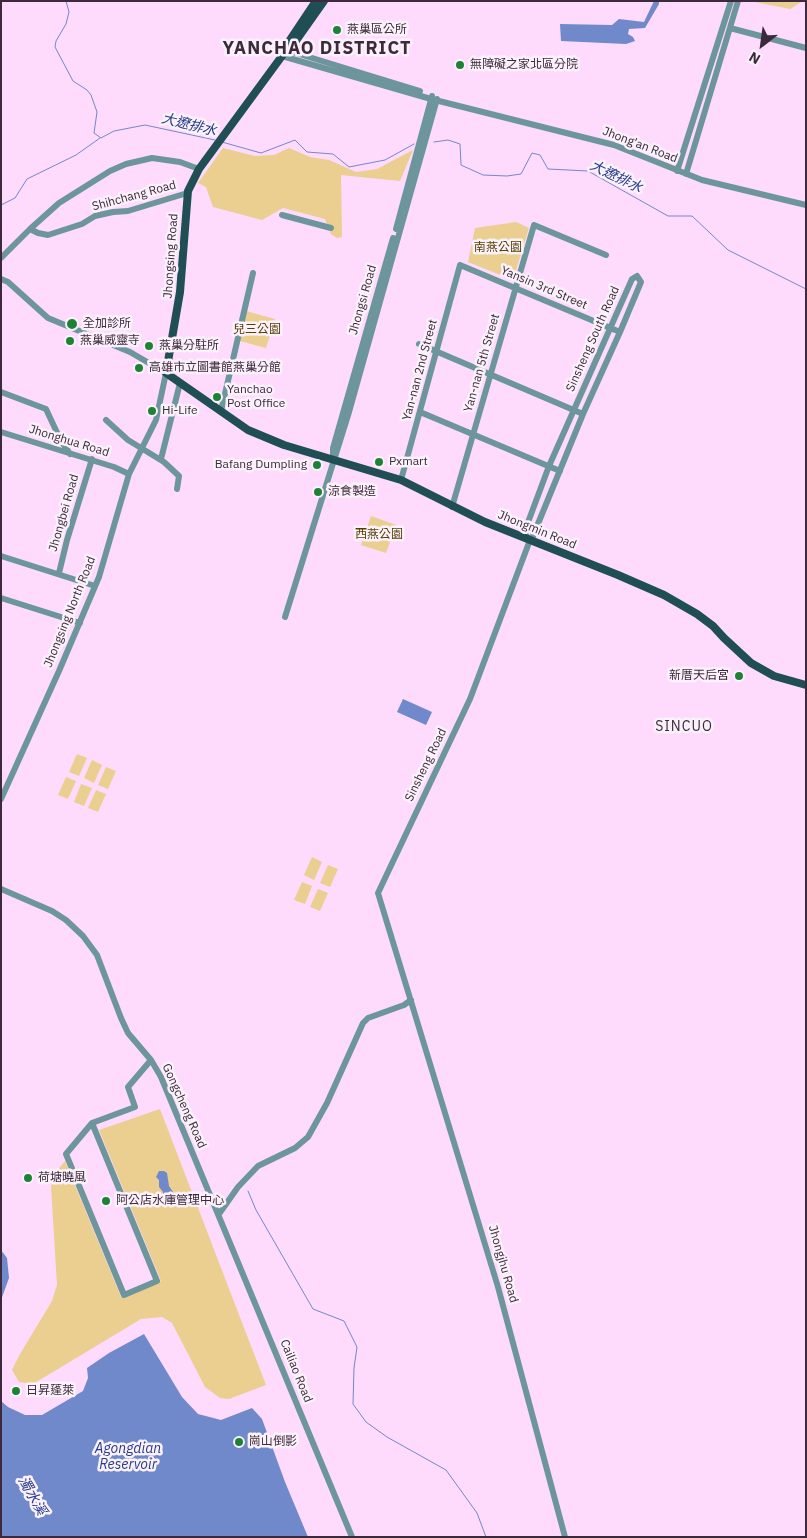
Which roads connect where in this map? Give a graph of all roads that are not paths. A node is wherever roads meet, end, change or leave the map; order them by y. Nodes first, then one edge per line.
1 (316, 1) edge
2 (324, 1) edge
3 (731, 1) edge
4 (738, 1) edge
5 (730, 28) junction
6 (806, 48) edge
7 (285, 52) junction
8 (433, 97) junction
9 (200, 169) junction
10 (678, 171) junction
11 (686, 174) junction
12 (187, 196) junction
13 (806, 205) edge
14 (282, 215) dead end
15 (331, 228) dead end
16 (30, 229) junction
17 (606, 255) dead end
18 (1, 258) edge
19 (460, 265) joint
20 (252, 273) dead end
21 (1, 279) edge
22 (515, 288) junction
23 (611, 328) junction
24 (620, 332) junction
25 (419, 344) dead end
26 (436, 352) junction
27 (166, 374) junction
28 (489, 374) junction
29 (180, 383) junction
30 (1, 392) edge
31 (574, 410) junction
32 (221, 411) junction
33 (420, 412) junction
34 (583, 414) junction
35 (106, 420) dead end
36 (1, 432) edge
37 (473, 435) junction
38 (142, 449) junction
39 (70, 454) junction
40 (161, 459) junction
41 (333, 459) junction
42 (92, 460) junction
43 (549, 466) junction
44 (560, 471) junction
45 (129, 474) junction
46 (402, 478) junction
47 (177, 489) dead end
48 (452, 505) junction
49 (524, 533) junction
50 (532, 538) junction
51 (1, 556) edge
52 (59, 573) junction
53 (95, 586) junction
54 (1, 598) edge
55 (285, 617) dead end
56 (80, 623) junction
57 (806, 681) edge
58 (806, 685) edge
59 (1, 799) edge
60 (1, 889) edge
61 (411, 1000) junction
62 (151, 1060) junction
63 (92, 1123) junction
64 (219, 1214) junction
65 (352, 1537) edge
66 (565, 1537) edge

1 - 7 main road
2 - 7 main road
3 - 10 street
4 - 5 street
5 - 6 street
5 - 11 street
7 - 8 street, Jhong'an Road
7 - 9 main road, Jhongsing Road
8 - 10 street, Jhong'an Road
8 - 41 street, Jhongsi Road
9 - 12 main road, Jhongsing Road
9 - 16 street
10 - 11 street, Jhong'an Road
11 - 13 street, Jhong'an Road
12 - 16 street, Shihchang Road
12 - 27 main road, Jhongsing Road
14 - 15 street
16 - 18 street
17 - 22 street, Yan-nan 5th Street
19 - 22 street, Yansin 3rd Street
19 - 26 street, Yan-nan 2nd Street
20 - 32 street
21 - 27 street, Jhongmin Road
22 - 23 street, Yansin 3rd Street
22 - 28 street, Yan-nan 5th Street
23 - 24 street, Yansin 3rd Street
23 - 24 street, Sinsheng South Road
23 - 31 street, Sinsheng South Road
24 - 34 street, Sinsheng South Road
25 - 26 street
26 - 28 street
26 - 33 street, Yan-nan 2nd Street
27 - 29 main road, Jhongmin Road
27 - 38 street, Jhongsing North Road
28 - 31 street
28 - 37 street, Yan-nan 5th Street
29 - 32 main road, Jhongmin Road
29 - 40 street
30 - 39 street
31 - 34 street
31 - 43 street, Sinsheng South Road
32 - 41 main road, Jhongmin Road
33 - 37 street
33 - 46 street, Yan-nan 2nd Street
34 - 44 street, Sinsheng South Road
35 - 38 street
36 - 39 street, Jhonghua Road
37 - 43 street
37 - 48 street, Yan-nan 5th Street
38 - 40 street
38 - 45 street, Jhongsing North Road
39 - 42 street, Jhonghua Road
40 - 47 street
41 - 46 main road, Jhongmin Road
41 - 55 street, Jhongsi Road
42 - 45 street, Jhonghua Road
42 - 52 street, Jhongbei Road
43 - 44 street
43 - 49 street, Sinsheng South Road
44 - 50 street, Sinsheng South Road
45 - 53 street, Jhongsing North Road
46 - 48 main road, Jhongmin Road
48 - 49 main road, Jhongmin Road
48 - 50 main road, Jhongmin Road
49 - 50 main road, Jhongmin Road
50 - 57 main road, Jhongmin Road
50 - 58 main road, Jhongmin Road
50 - 61 street, Sinsheng Road
51 - 52 street
52 - 53 street
53 - 56 street, Jhongsing North Road
54 - 56 street
56 - 59 street, Jhongsing North Road
60 - 62 street, Gongcheng Road
61 - 64 street
61 - 66 street, Jhongjhu Road
62 - 63 street
62 - 64 street, Gongcheng Road
63 - 63 street
64 - 65 street, Cailiao Road

